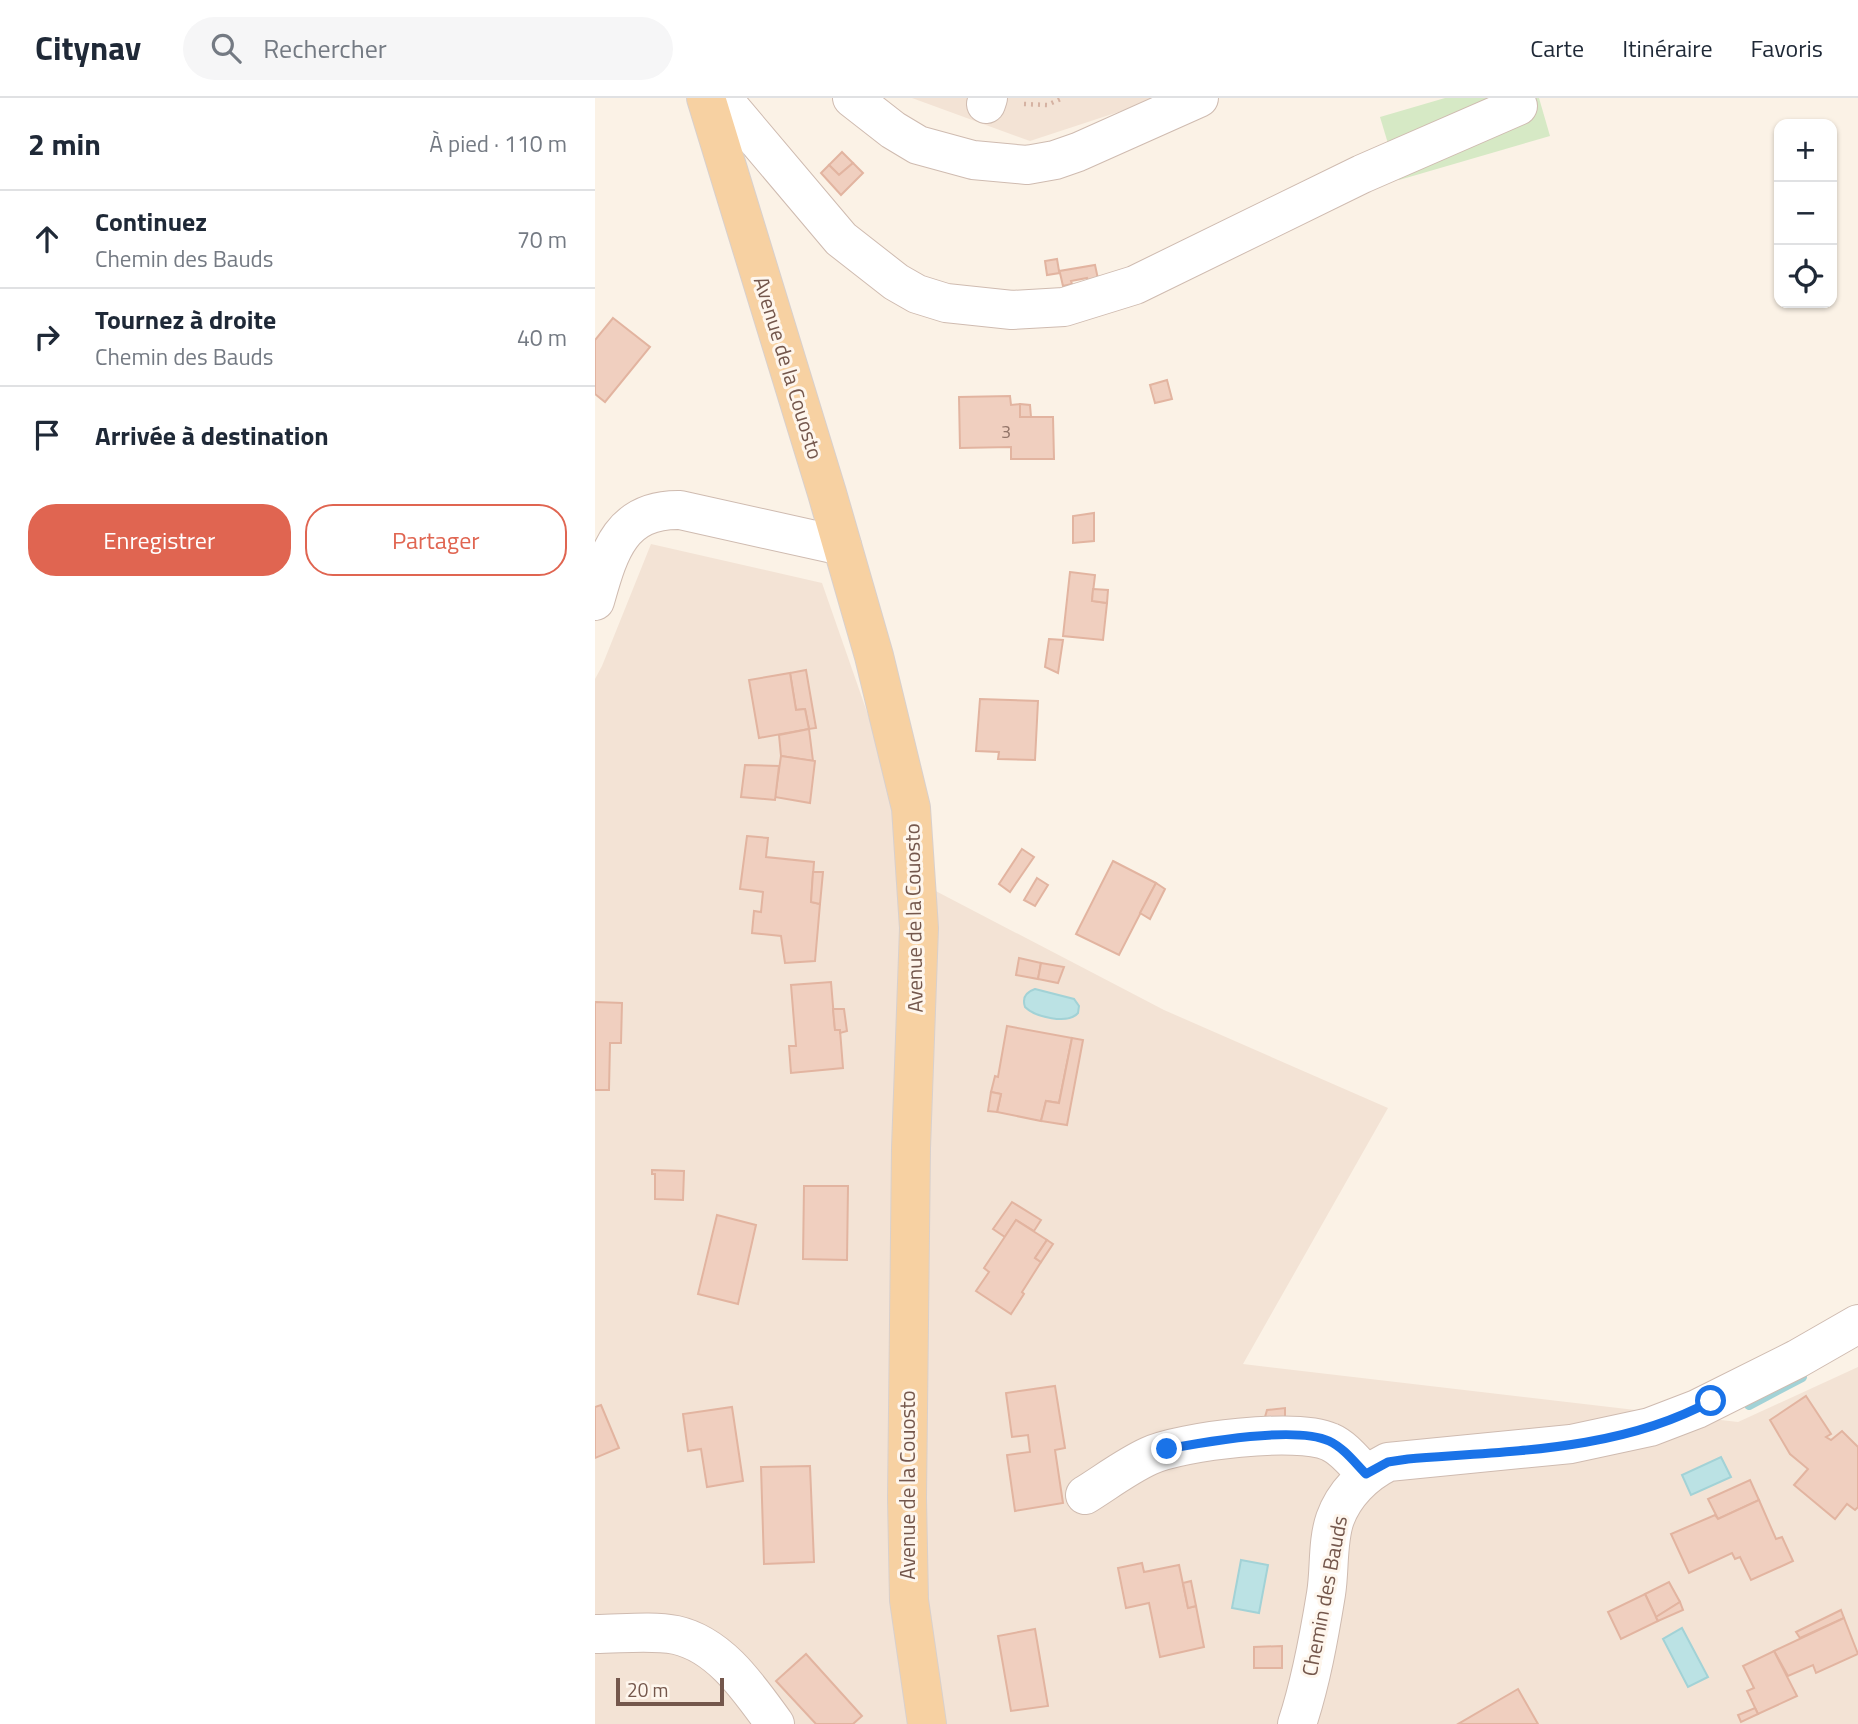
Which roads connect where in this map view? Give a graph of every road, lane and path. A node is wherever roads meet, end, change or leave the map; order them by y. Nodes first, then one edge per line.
1 (706, 98) edge
2 (722, 98) edge
3 (852, 98) edge
4 (1199, 98) edge
5 (1518, 106) dead end
6 (842, 546) junction
7 (595, 601) edge
8 (1858, 1324) edge
9 (1366, 1474) junction
10 (1084, 1495) dead end
11 (595, 1634) edge
12 (775, 1724) edge
13 (927, 1724) edge
14 (1297, 1724) edge

1 - 6 main road, Avenue de la Couosto
2 - 5 street
3 - 4 street
6 - 7 street
6 - 13 main road, Avenue de la Couosto
8 - 9 street, Chemin des Bauds
9 - 10 street
9 - 14 street, Chemin des Bauds
11 - 12 street

